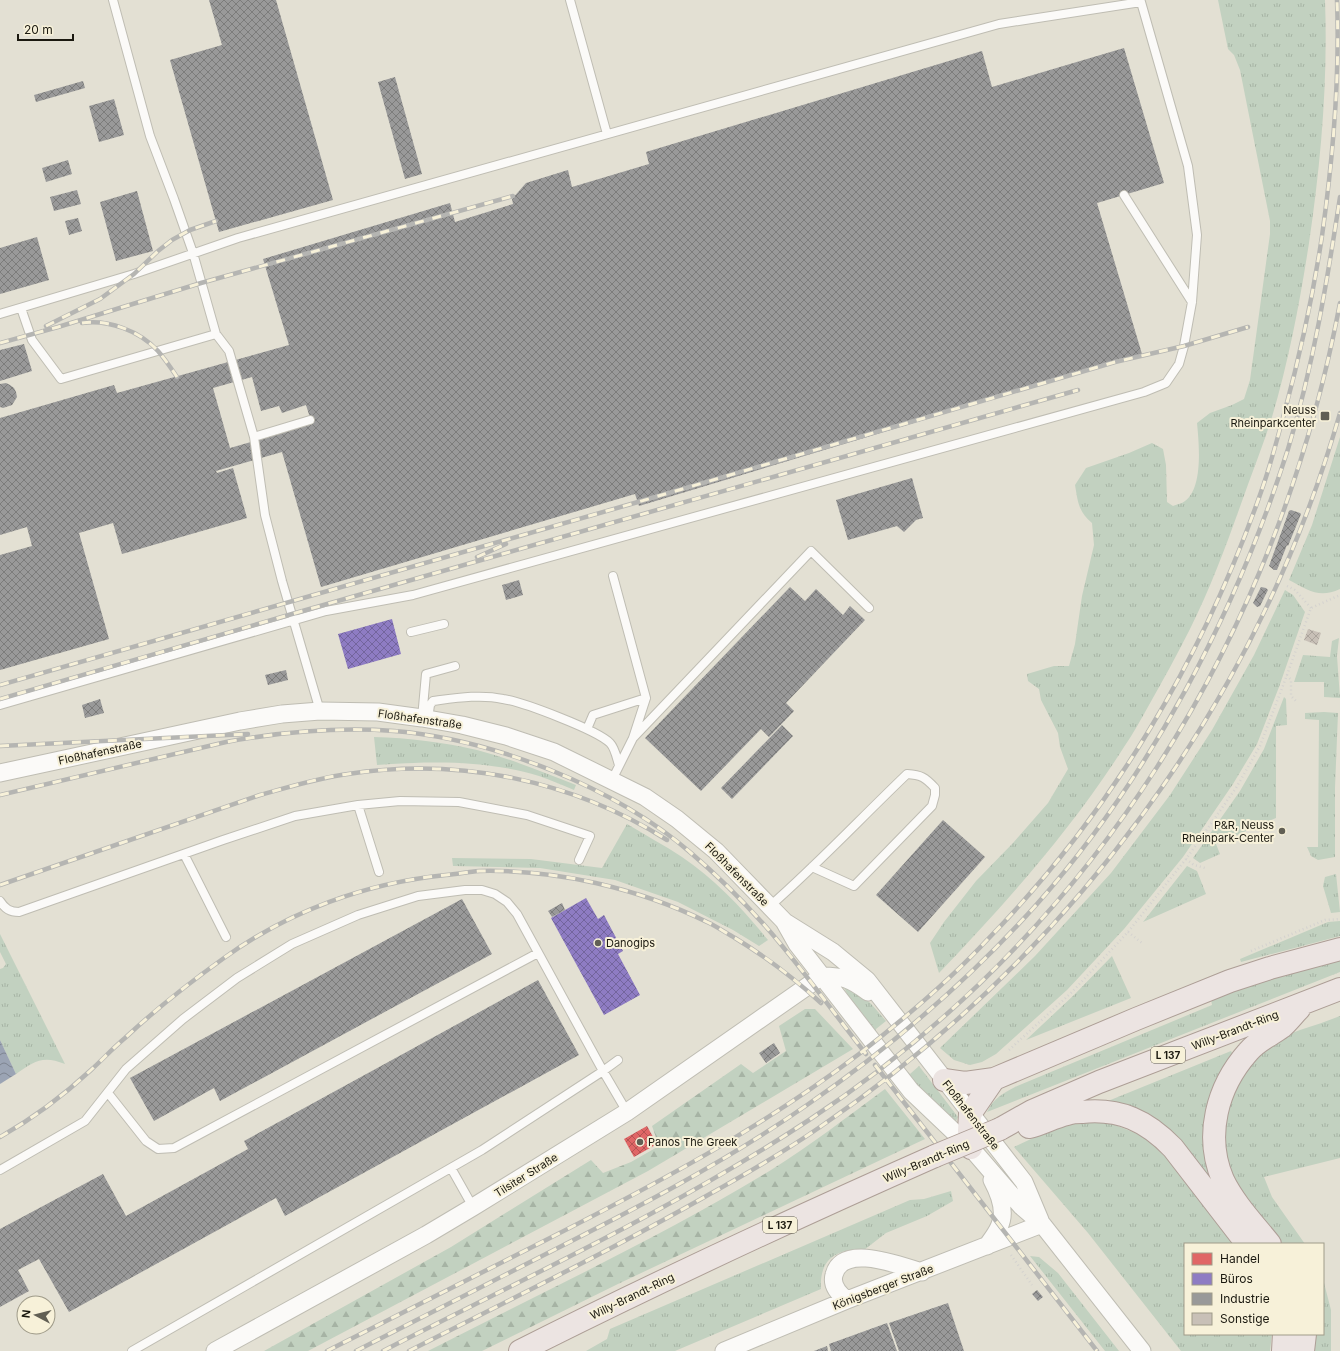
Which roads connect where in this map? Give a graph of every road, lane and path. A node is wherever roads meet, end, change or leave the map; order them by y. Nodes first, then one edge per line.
1 (113, 0) edge
2 (570, 0) edge
3 (607, 134) junction
4 (1124, 195) dead end
5 (193, 253) junction
6 (1192, 302) junction
7 (21, 308) junction
8 (0, 314) edge
9 (216, 334) junction
10 (310, 420) dead end
11 (254, 437) junction
12 (613, 576) dead end
13 (1287, 586) dead end
14 (1340, 595) edge
15 (869, 608) dead end
16 (1311, 608) junction
17 (294, 620) junction
18 (444, 624) dead end
19 (411, 632) dead end
20 (455, 666) dead end
21 (1287, 674) junction
22 (646, 698) junction
23 (1296, 700) dead end
24 (0, 705) edge
25 (320, 711) junction
26 (425, 718) junction
27 (587, 729) junction
28 (633, 738) junction
29 (0, 773) edge
30 (616, 773) junction
31 (358, 805) junction
32 (184, 854) junction
33 (1186, 859) junction
34 (579, 860) dead end
35 (812, 867) junction
36 (1205, 868) dead end
37 (379, 872) dead end
38 (0, 901) edge
39 (770, 906) junction
40 (784, 921) junction
41 (1128, 932) junction
42 (226, 937) dead end
43 (1142, 943) dead end
44 (1340, 949) edge
45 (538, 953) junction
46 (822, 976) junction
47 (1340, 989) edge
48 (1305, 1002) junction
49 (891, 1011) junction
50 (1007, 1051) dead end
51 (618, 1060) dead end
52 (603, 1070) junction
53 (994, 1079) junction
54 (944, 1080) junction
55 (108, 1093) junction
56 (627, 1112) junction
57 (970, 1114) junction
58 (1000, 1130) junction
59 (977, 1156) junction
60 (451, 1168) junction
61 (0, 1170) edge
62 (473, 1207) junction
63 (1042, 1224) junction
64 (994, 1243) junction
65 (1246, 1243) edge
66 (1269, 1243) edge
67 (922, 1272) junction
68 (1032, 1285) dead end
69 (847, 1300) junction
70 (1284, 1335) edge
71 (1305, 1335) edge
72 (132, 1351) edge
73 (215, 1351) edge
74 (520, 1351) edge
75 (724, 1351) edge
76 (1142, 1351) edge
77 (1283, 1351) edge
78 (1303, 1351) edge

1 - 5 lane
2 - 3 lane
3 - 5 lane
3 - 6 lane
4 - 6 lane
5 - 7 lane
5 - 9 lane
6 - 17 lane
7 - 8 lane
7 - 9 lane
9 - 11 lane
10 - 11 lane
11 - 17 lane
12 - 22 lane
13 - 16 path
14 - 16 path
15 - 28 lane
16 - 21 path
17 - 24 lane
17 - 25 lane
18 - 19 lane
20 - 26 lane
21 - 23 path
21 - 33 path
22 - 27 lane
22 - 28 lane
25 - 26 street, Floßhafenstraße
25 - 29 street, Floßhafenstraße
26 - 27 lane
26 - 30 street, Floßhafenstraße
27 - 30 lane
28 - 30 lane
30 - 39 street, Floßhafenstraße
31 - 32 lane
31 - 34 lane
31 - 37 lane
32 - 38 lane
32 - 42 lane
33 - 36 path
33 - 41 path
35 - 35 lane
35 - 39 lane
39 - 40 street, Floßhafenstraße
40 - 46 street, Floßhafenstraße
40 - 49 street, Floßhafenstraße
41 - 43 path
41 - 50 path
44 - 53 main road
45 - 52 lane
45 - 55 lane
45 - 55 lane
46 - 49 street, Floßhafenstraße
46 - 56 street, Tilsiter Straße
46 - 59 street, Floßhafenstraße
47 - 48 main road, Willy-Brandt-Ring / L 137
48 - 58 main road, Willy-Brandt-Ring / L 137
48 - 66 main road
49 - 54 street, Floßhafenstraße
51 - 52 lane
52 - 56 lane
52 - 60 lane
53 - 54 main road
53 - 57 main road
54 - 57 street, Floßhafenstraße
55 - 61 lane
56 - 62 street, Tilsiter Straße
57 - 59 main road
57 - 63 street, Floßhafenstraße
58 - 65 main road
58 - 74 main road, Willy-Brandt-Ring / L 137, bridge
59 - 63 street, Floßhafenstraße
59 - 64 street, Floßhafenstraße
60 - 62 lane
60 - 72 lane
62 - 73 street, Tilsiter Straße
63 - 64 street, Königsberger Straße
63 - 76 street, Floßhafenstraße
64 - 67 street, Königsberger Straße
64 - 68 path
67 - 69 street, Königsberger Straße
67 - 69 street
69 - 75 street, Königsberger Straße
70 - 77 main road
71 - 78 main road

